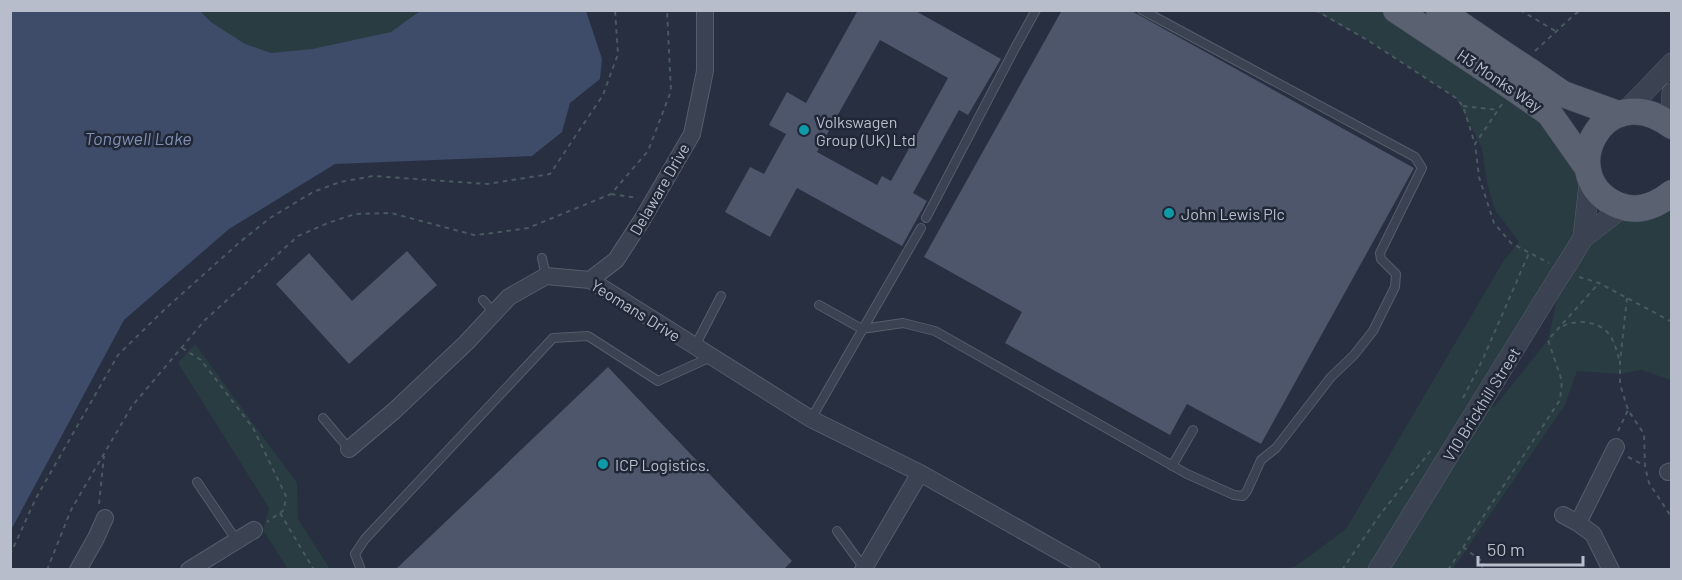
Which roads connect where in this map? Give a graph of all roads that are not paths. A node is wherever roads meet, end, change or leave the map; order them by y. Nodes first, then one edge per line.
1 (705, 10) edge
2 (1036, 10) edge
3 (1142, 10) edge
4 (1396, 10) edge
5 (1439, 10) edge
6 (1671, 63) edge
7 (1515, 76) junction
8 (1671, 93) edge
9 (1621, 113) junction
10 (1671, 126) edge
11 (1589, 172) junction
12 (1667, 202) edge
13 (1623, 207) junction
14 (927, 218) dead end
15 (921, 228) dead end
16 (1583, 238) junction
17 (542, 258) dead end
18 (546, 276) junction
19 (590, 280) junction
20 (721, 296) dead end
21 (483, 300) dead end
22 (819, 305) dead end
23 (494, 313) junction
24 (862, 329) junction
25 (695, 347) junction
26 (712, 357) junction
27 (323, 418) dead end
28 (811, 419) junction
29 (1193, 430) dead end
30 (1615, 448) road end
31 (349, 449) joint
32 (1172, 466) junction
33 (920, 473) junction
34 (197, 482) dead end
35 (1563, 515) dead end
36 (104, 519) road end
37 (1578, 523) junction
38 (254, 530) road end
39 (837, 531) dead end
40 (237, 541) junction
41 (864, 569) edge
42 (78, 570) edge
43 (189, 570) edge
44 (362, 570) edge
45 (1092, 570) edge
46 (1378, 570) edge
47 (1611, 570) edge

1 - 19 street, Delaware Drive
2 - 14 lane
3 - 32 lane
4 - 7 main road, H3 Monks Way
5 - 7 main road, H3 Monks Way
6 - 9 street
7 - 9 main road, H3 Monks Way
7 - 11 main road, H3 Monks Way
8 - 10 street
9 - 10 main road, H3 Monks Way
9 - 11 main road
11 - 13 main road, H3 Monks Way
11 - 16 street, V10 Brickhill Street
12 - 13 main road
13 - 16 street, V10 Brickhill Street
15 - 24 lane
16 - 46 street, V10 Brickhill Street
17 - 18 lane
18 - 19 street, Yeomans Drive
18 - 23 street
19 - 25 street, Yeomans Drive
20 - 25 lane
21 - 23 lane
22 - 24 lane
23 - 31 street
24 - 28 lane
24 - 32 lane
25 - 26 street, Yeomans Drive
26 - 28 street, Yeomans Drive
26 - 44 lane
27 - 31 lane
28 - 33 street, Yeomans Drive
29 - 32 lane
30 - 37 street
33 - 41 street
33 - 45 street, Yeomans Drive
34 - 40 lane
35 - 37 street
36 - 42 street
37 - 47 street
38 - 40 street
39 - 41 lane
40 - 43 street

